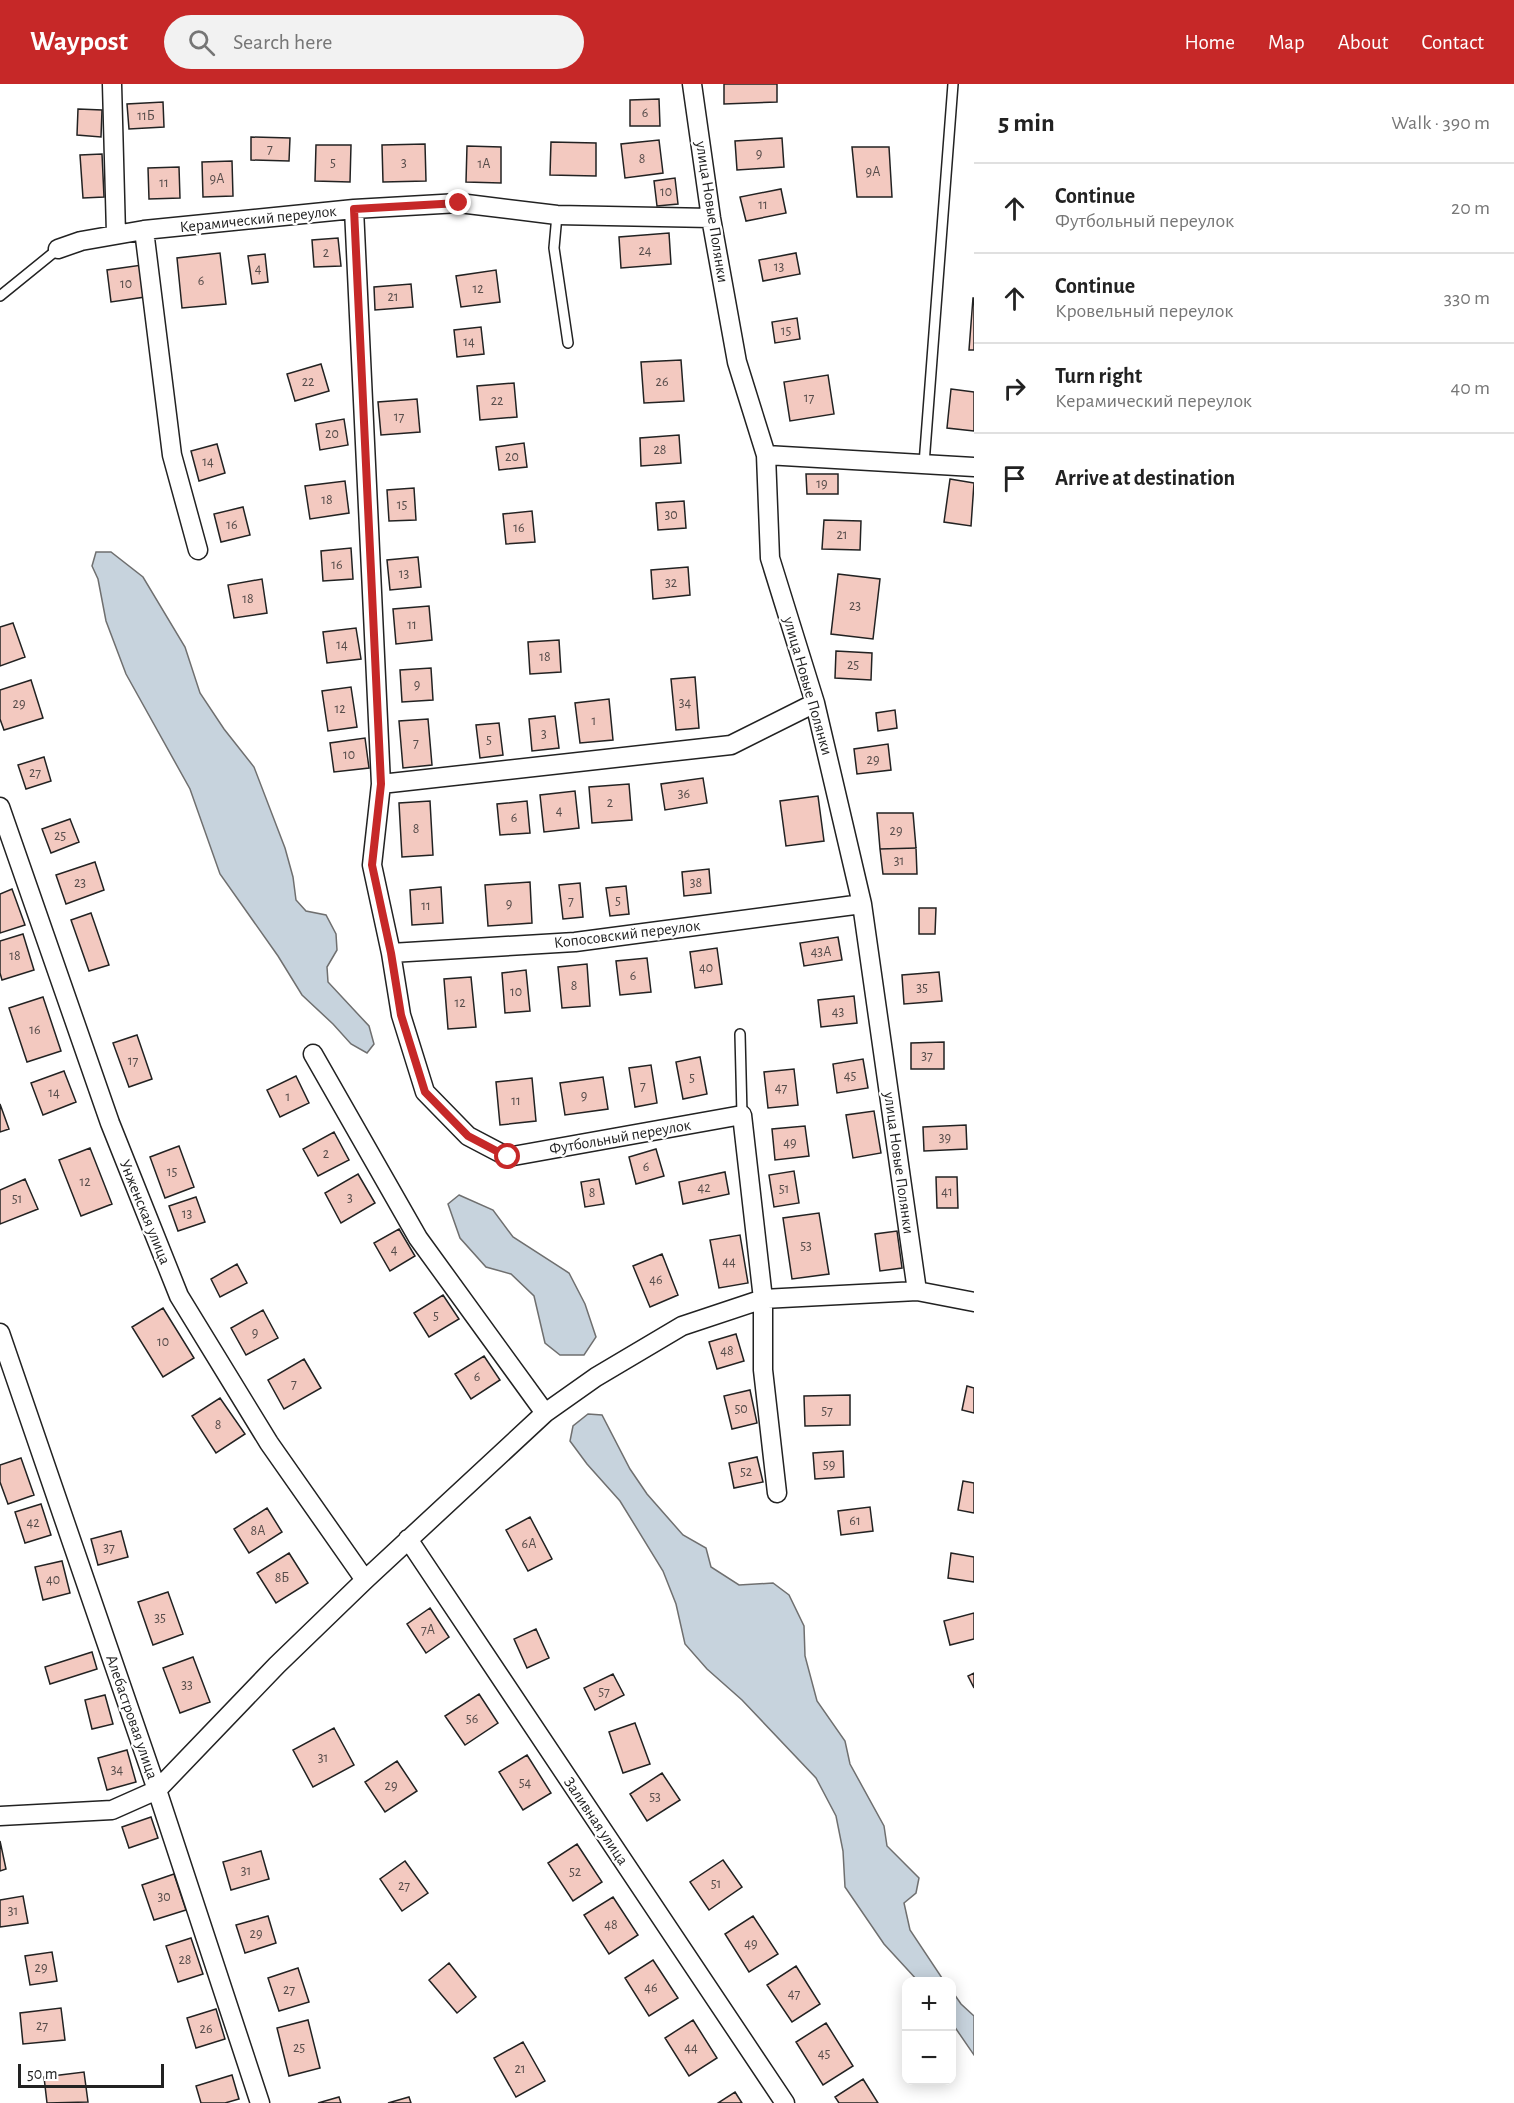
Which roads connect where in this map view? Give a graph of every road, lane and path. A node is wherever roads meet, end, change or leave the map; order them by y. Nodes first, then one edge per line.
1 (112, 84) edge
2 (692, 84) edge
3 (953, 84) edge
4 (354, 209) junction
5 (557, 215) junction
6 (711, 218) junction
7 (144, 230) junction
8 (116, 234) junction
9 (58, 249) joint
10 (0, 296) edge
11 (568, 343) dead end
12 (766, 455) junction
13 (924, 464) junction
14 (974, 467) edge
15 (198, 550) dead end
16 (815, 703) junction
17 (381, 784) junction
18 (0, 807) edge
19 (862, 904) junction
20 (391, 953) junction
21 (740, 1034) dead end
22 (313, 1054) dead end
23 (742, 1115) junction
24 (917, 1292) junction
25 (763, 1299) junction
26 (974, 1302) edge
27 (0, 1333) edge
28 (545, 1413) junction
29 (777, 1493) dead end
30 (408, 1539) junction
31 (365, 1580) junction
32 (157, 1790) junction
33 (0, 1816) edge
34 (260, 2103) edge
35 (785, 2103) edge

1 - 8 street
2 - 6 street, улица Новые Полянки
3 - 13 lane
4 - 5 street, Керамический переулок
4 - 7 street, Керамический переулок
4 - 17 street, Футбольный переулок
5 - 6 street, Керамический переулок
5 - 11 lane
6 - 12 street, улица Новые Полянки
7 - 8 street, Керамический переулок
7 - 15 street
8 - 9 street, Керамический переулок
9 - 10 lane
12 - 13 street
12 - 16 street, улица Новые Полянки
13 - 14 street
16 - 17 street
16 - 19 street, улица Новые Полянки
17 - 20 street, Футбольный переулок
18 - 31 street, Унженская улица
19 - 20 street, Копосовский переулок
19 - 24 street, улица Новые Полянки
20 - 23 street, Футбольный переулок
21 - 23 lane
22 - 28 street
23 - 25 street
24 - 25 street
24 - 26 street
25 - 28 street
25 - 29 street
27 - 32 street, Алебастровая улица
28 - 30 street
30 - 31 street
30 - 35 street, Заливная улица
31 - 32 street
32 - 33 street
32 - 34 street, Алебастровая улица

